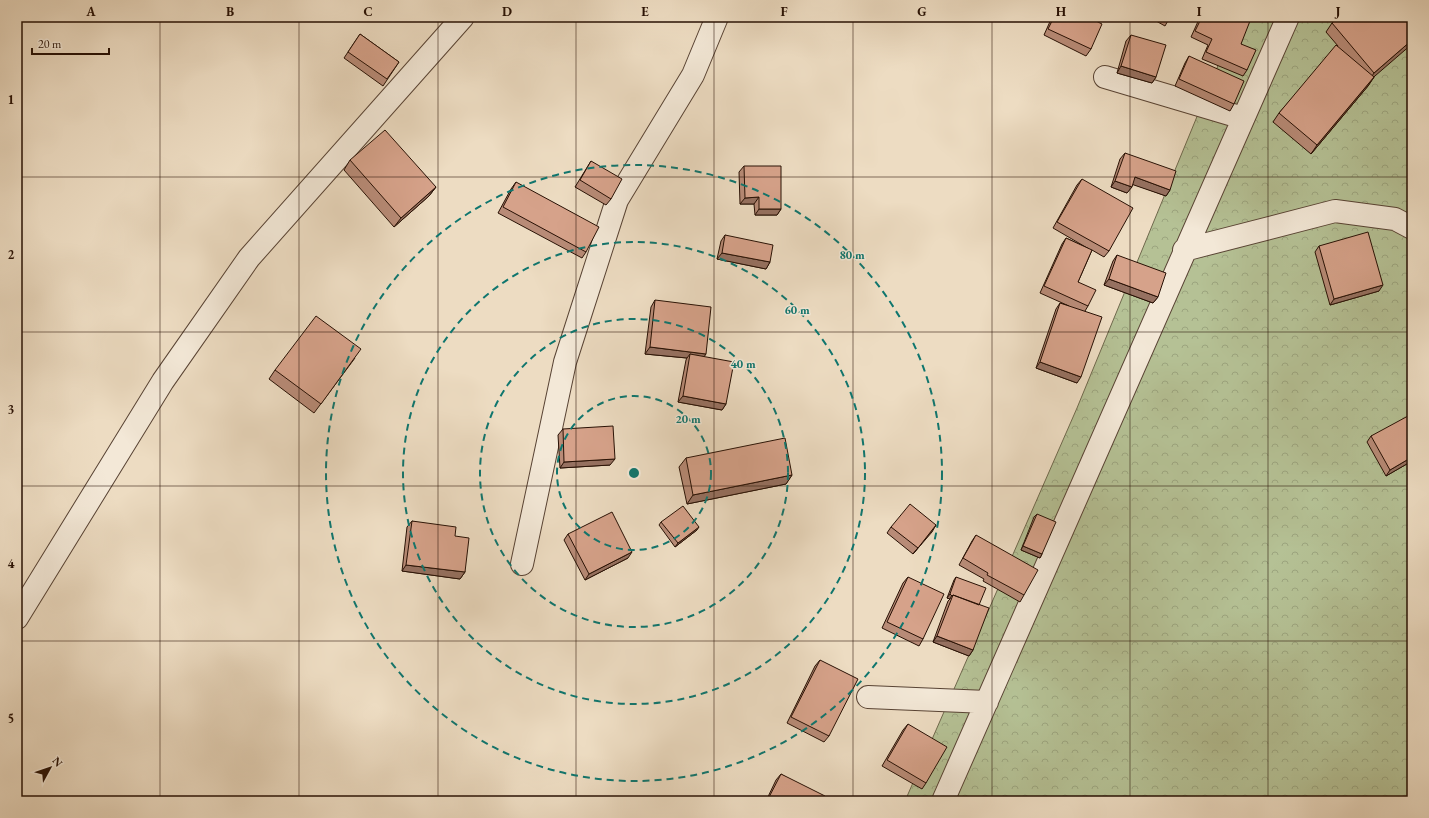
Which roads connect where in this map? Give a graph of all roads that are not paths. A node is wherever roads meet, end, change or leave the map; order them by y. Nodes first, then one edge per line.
1 (463, 17) edge
2 (717, 17) edge
3 (1288, 17) edge
4 (1105, 77) dead end
5 (1243, 118) junction
6 (1412, 228) edge
7 (1184, 250) junction
8 (522, 564) dead end
9 (17, 618) edge
10 (868, 697) dead end
11 (987, 702) junction
12 (943, 801) edge

1 - 9 street
2 - 8 street
3 - 5 street
4 - 5 street
5 - 7 street
6 - 7 street
7 - 11 street
10 - 11 street
11 - 12 street

